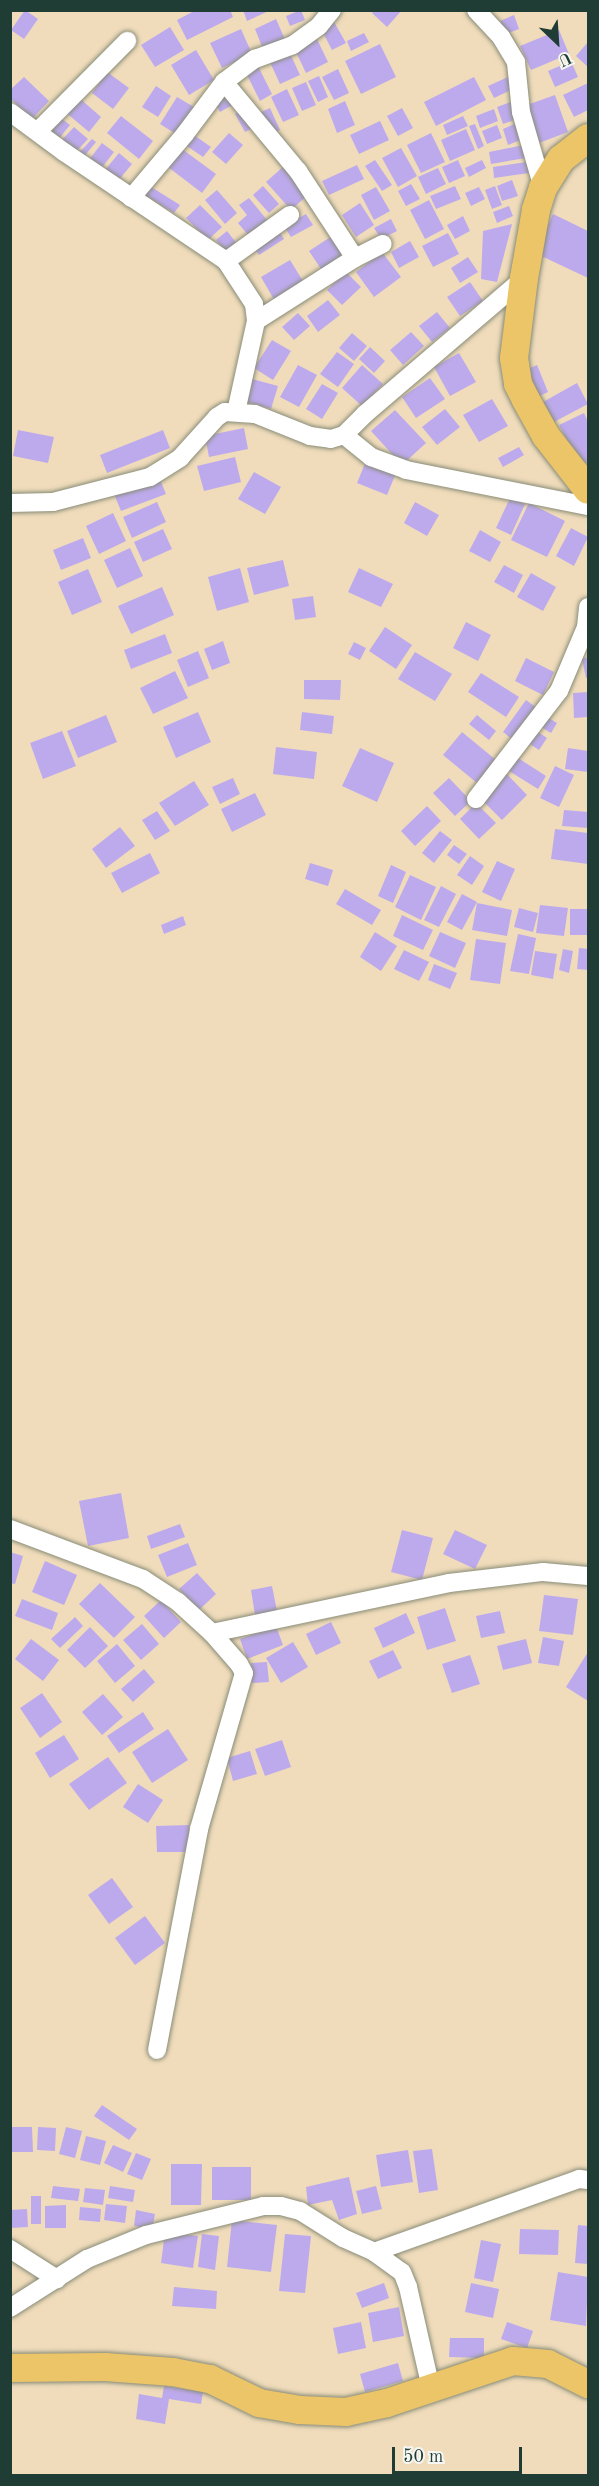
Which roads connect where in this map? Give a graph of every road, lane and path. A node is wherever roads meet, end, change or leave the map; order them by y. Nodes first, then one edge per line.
1 (333, 10) edge
2 (476, 10) edge
3 (127, 41) dead end
4 (224, 81) junction
5 (10, 112) edge
6 (38, 131) junction
7 (588, 138) edge
8 (543, 188) junction
9 (130, 198) junction
10 (290, 215) dead end
11 (383, 244) dead end
12 (355, 258) junction
13 (226, 261) junction
14 (524, 278) junction
15 (256, 321) junction
16 (236, 412) junction
17 (344, 435) junction
18 (588, 490) edge
19 (10, 503) edge
20 (588, 506) edge
21 (588, 607) edge
22 (477, 799) dead end
23 (10, 1529) edge
24 (588, 1576) edge
25 (212, 1633) junction
26 (157, 2050) dead end
27 (588, 2180) edge
28 (10, 2249) edge
29 (374, 2252) junction
30 (57, 2279) junction
31 (10, 2308) edge
32 (10, 2368) edge
33 (588, 2384) edge
34 (432, 2388) junction

1 - 4 street
2 - 8 street
3 - 6 street
4 - 9 street
4 - 12 street
5 - 6 street
6 - 9 street
7 - 8 main road
8 - 14 main road
9 - 13 street
10 - 13 street
11 - 12 street
12 - 15 street
13 - 15 street
14 - 17 street
14 - 18 main road
15 - 16 street
16 - 17 street
16 - 19 street
17 - 20 street
21 - 22 street
23 - 25 street
24 - 25 street
25 - 26 street
27 - 29 street
28 - 30 street
29 - 30 street
29 - 34 street
30 - 31 street
32 - 34 main road
33 - 34 main road

